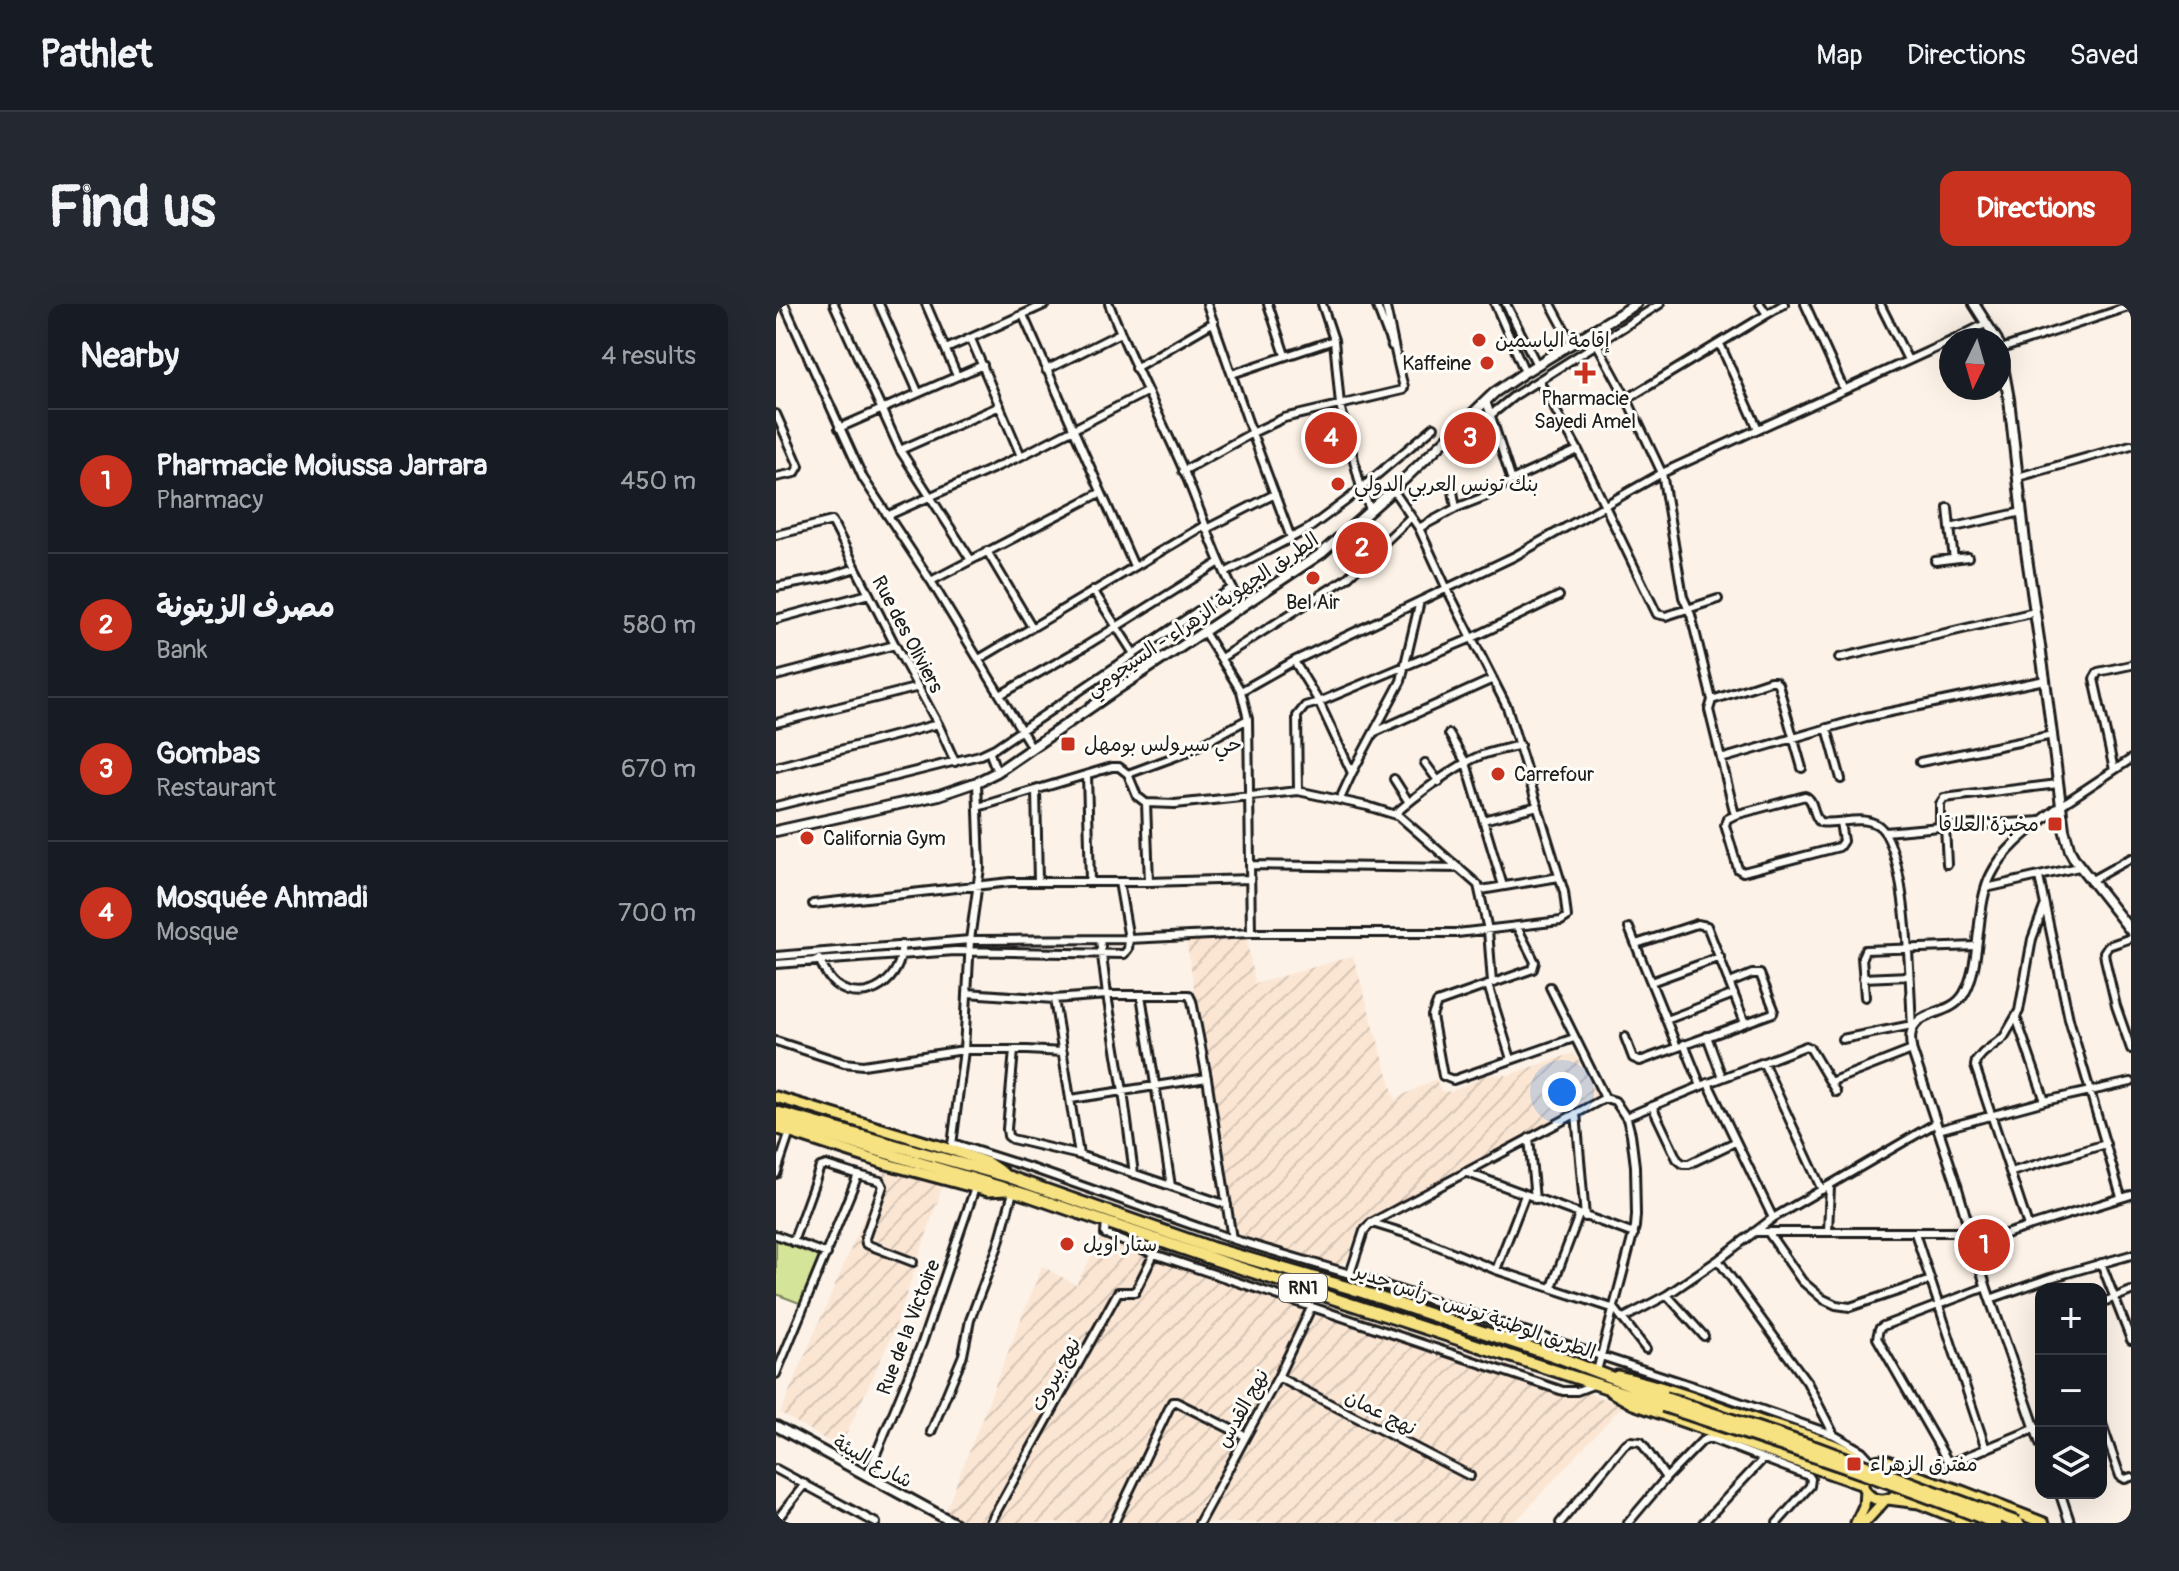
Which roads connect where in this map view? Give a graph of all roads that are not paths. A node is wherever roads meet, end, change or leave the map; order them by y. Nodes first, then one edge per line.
1 (834, 304) edge
2 (879, 304) edge
3 (1046, 304) edge
4 (1109, 304) edge
5 (1207, 304) edge
6 (1268, 304) edge
7 (1322, 304) edge
8 (1380, 304) edge
9 (1495, 304) edge
10 (1506, 304) edge
11 (1551, 304) edge
12 (1636, 304) edge
13 (1660, 304) edge
14 (1760, 304) edge
15 (1784, 304) edge
16 (1805, 304) edge
17 (1880, 304) edge
18 (1974, 304) edge
19 (780, 305) edge
20 (929, 305) edge
21 (2131, 306) edge
22 (1767, 314) junction
23 (1023, 315) junction
24 (1214, 322) junction
25 (1987, 323) junction
26 (1977, 328) edge
27 (1990, 328) edge
28 (1590, 331) junction
29 (1120, 333) junction
30 (971, 339) junction
31 (1334, 340) junction
32 (2011, 341) edge
33 (1572, 343) junction
34 (1597, 343) junction
35 (1720, 344) junction
36 (1939, 346) edge
37 (946, 349) junction
38 (1285, 355) junction
39 (1908, 360) junction
40 (983, 365) junction
41 (1537, 365) junction
42 (1135, 368) junction
43 (1046, 370) junction
44 (1525, 372) junction
45 (1232, 374) junction
46 (957, 376) junction
47 (1539, 381) junction
48 (1844, 390) junction
49 (918, 392) junction
50 (1146, 392) junction
51 (1627, 399) junction
52 (2007, 400) edge
53 (1486, 401) junction
54 (1340, 405) junction
55 (1000, 406) junction
56 (880, 409) junction
57 (776, 414) edge
58 (1492, 414) junction
59 (1434, 427) dead end
60 (839, 428) junction
61 (1758, 429) junction
62 (1073, 430) junction
63 (1252, 433) junction
64 (2131, 445) edge
65 (900, 450) junction
66 (1578, 450) junction
67 (1021, 456) junction
68 (1183, 471) junction
69 (1662, 473) junction
70 (776, 477) edge
71 (2018, 477) junction
72 (1512, 481) junction
73 (1452, 486) dead end
74 (1361, 488) junction
75 (1393, 490) junction
76 (1100, 493) junction
77 (1275, 494) junction
78 (929, 497) junction
79 (1604, 506) junction
80 (1456, 508) junction
81 (1948, 508) dead end
82 (1370, 509) junction
83 (2022, 512) junction
84 (889, 515) junction
85 (1411, 517) junction
86 (1205, 527) junction
87 (1419, 528) junction
88 (1950, 528) junction
89 (776, 535) edge
90 (1291, 538) junction
91 (987, 551) junction
92 (1968, 557) dead end
93 (1954, 559) junction
94 (971, 560) junction
95 (1935, 561) dead end
96 (1220, 562) junction
97 (1134, 566) junction
98 (856, 568) junction
99 (1225, 573) junction
100 (931, 581) junction
101 (776, 587) edge
102 (1446, 587) junction
103 (1232, 588) junction
104 (1093, 590) junction
105 (869, 594) junction
106 (1559, 596) dead end
107 (1718, 599) dead end
108 (1420, 601) junction
109 (1242, 606) junction
110 (1688, 608) junction
111 (2035, 612) junction
112 (776, 619) edge
113 (1116, 626) junction
114 (1032, 627) junction
115 (1204, 632) junction
116 (1472, 638) junction
117 (895, 645) junction
118 (1134, 654) junction
119 (1221, 658) junction
120 (1839, 658) dead end
121 (979, 659) junction
122 (1294, 661) junction
123 (2131, 665) edge
124 (1406, 666) junction
125 (776, 676) edge
126 (1493, 679) junction
127 (2045, 680) junction
128 (919, 687) junction
129 (1241, 691) junction
130 (1000, 695) junction
131 (1712, 700) junction
132 (1319, 702) junction
133 (1248, 719) junction
134 (776, 723) edge
135 (938, 724) junction
136 (1827, 728) junction
137 (1020, 731) junction
138 (1375, 732) junction
139 (1449, 734) dead end
140 (2053, 735) junction
141 (1794, 738) junction
142 (1520, 745) junction
143 (1032, 748) junction
144 (989, 751) junction
145 (1721, 759) junction
146 (2129, 761) edge
147 (955, 762) junction
148 (1920, 762) dead end
149 (1425, 763) dead end
150 (1466, 763) junction
151 (776, 767) edge
152 (1802, 768) dead end
153 (2114, 770) junction
154 (2131, 770) edge
155 (997, 772) junction
156 (1352, 773) junction
157 (1128, 774) junction
158 (1087, 775) junction
159 (1394, 779) dead end
160 (1841, 779) dead end
161 (977, 782) junction
162 (1439, 782) junction
163 (2058, 784) junction
164 (1036, 790) junction
165 (1298, 791) junction
166 (1249, 795) junction
167 (1340, 799) junction
168 (1408, 801) junction
169 (1146, 803) junction
170 (776, 806) edge
171 (1538, 806) junction
172 (2060, 806) junction
173 (978, 807) junction
174 (1395, 814) junction
175 (1735, 815) junction
176 (1483, 820) junction
177 (2042, 821) junction
178 (1840, 822) junction
179 (1943, 827) junction
180 (776, 831) edge
181 (1885, 832) junction
182 (2131, 858) edge
183 (1947, 864) dead end
184 (1250, 865) junction
185 (2079, 867) junction
186 (1459, 868) junction
187 (1559, 877) junction
188 (2039, 877) junction
189 (1250, 879) junction
190 (1090, 881) junction
191 (2090, 881) junction
192 (1038, 882) junction
193 (1119, 882) junction
194 (1149, 882) junction
195 (978, 884) junction
196 (1503, 886) junction
197 (1986, 888) junction
198 (1481, 890) junction
199 (813, 904) dead end
200 (2044, 907) junction
201 (1517, 927) junction
202 (1629, 928) dead end
203 (1488, 930) junction
204 (2131, 931) edge
205 (1251, 933) junction
206 (2131, 938) edge
207 (1129, 939) junction
208 (970, 940) junction
209 (1100, 940) junction
210 (1636, 944) junction
211 (901, 945) junction
212 (1976, 946) junction
213 (1907, 947) junction
214 (818, 951) junction
215 (969, 951) junction
216 (902, 954) junction
217 (1102, 954) junction
218 (776, 956) edge
219 (1720, 957) junction
220 (819, 960) junction
221 (776, 964) edge
222 (1909, 976) junction
223 (1863, 978) junction
224 (1651, 982) junction
225 (1730, 983) junction
226 (1490, 984) junction
227 (1550, 987) dead end
228 (967, 993) junction
229 (1734, 994) junction
230 (1107, 995) junction
231 (1141, 995) junction
232 (1865, 997) dead end
233 (1054, 999) junction
234 (2016, 1017) junction
235 (1666, 1020) junction
236 (1745, 1023) junction
237 (1912, 1027) junction
238 (1707, 1036) junction
239 (1625, 1037) dead end
240 (1574, 1038) junction
241 (1842, 1039) dead end
242 (776, 1041) edge
243 (1680, 1046) junction
244 (2131, 1049) edge
245 (964, 1050) junction
246 (1014, 1050) junction
247 (1912, 1050) junction
248 (1063, 1052) junction
249 (1511, 1059) junction
250 (1763, 1062) junction
251 (1722, 1077) junction
252 (1207, 1078) junction
253 (1830, 1082) junction
254 (2131, 1082) edge
255 (1704, 1084) junction
256 (1156, 1085) junction
257 (1123, 1091) junction
258 (2089, 1091) junction
259 (1836, 1092) dead end
260 (776, 1097) edge
261 (1605, 1098) junction
262 (1071, 1099) junction
263 (2045, 1101) junction
264 (1652, 1106) junction
265 (776, 1112) edge
266 (1576, 1113) junction
267 (1991, 1116) junction
268 (1626, 1117) junction
269 (776, 1120) edge
270 (1937, 1127) junction
271 (776, 1128) edge
272 (790, 1132) junction
273 (1529, 1138) junction
274 (1735, 1142) junction
275 (2106, 1144) junction
276 (952, 1146) junction
277 (1079, 1155) junction
278 (928, 1159) junction
279 (1465, 1172) junction
280 (2011, 1172) junction
281 (776, 1174) edge
282 (1134, 1174) junction
283 (858, 1175) junction
284 (1009, 1177) junction
285 (1171, 1186) junction
286 (1830, 1186) junction
287 (975, 1188) junction
288 (1822, 1190) junction
289 (1010, 1191) junction
290 (1525, 1195) junction
291 (2131, 1195) edge
292 (2121, 1197) junction
293 (1535, 1199) junction
294 (1227, 1205) junction
295 (1582, 1216) junction
296 (1773, 1218) junction
297 (1106, 1222) junction
298 (1371, 1223) junction
299 (2028, 1226) junction
300 (1754, 1232) junction
301 (1768, 1232) junction
302 (1828, 1232) junction
303 (1969, 1232) junction
304 (1915, 1233) junction
305 (1634, 1234) junction
306 (776, 1235) edge
307 (1232, 1239) junction
308 (793, 1242) junction
309 (1973, 1244) junction
310 (827, 1254) junction
311 (1154, 1254) junction
312 (2131, 1255) edge
313 (1718, 1260) junction
314 (913, 1262) dead end
315 (2101, 1263) junction
316 (1496, 1270) junction
317 (1350, 1274) junction
318 (2050, 1278) junction
319 (1931, 1280) junction
320 (2052, 1283) edge
321 (1552, 1287) junction
322 (1986, 1287) junction
323 (2131, 1291) edge
324 (1667, 1295) junction
325 (2114, 1297) junction
326 (1990, 1299) junction
327 (2107, 1300) edge
328 (1939, 1306) junction
329 (1311, 1308) junction
330 (1615, 1309) junction
331 (1622, 1319) junction
332 (1704, 1336) dead end
333 (2131, 1340) edge
334 (1646, 1349) dead end
335 (1602, 1355) junction
336 (1600, 1372) junction
337 (776, 1374) edge
338 (1278, 1377) junction
339 (1598, 1385) junction
340 (1664, 1402) junction
341 (2035, 1419) edge
342 (776, 1426) edge
343 (2103, 1427) edge
344 (2035, 1428) edge
345 (931, 1432) dead end
346 (1834, 1435) junction
347 (1245, 1436) junction
348 (1986, 1449) junction
349 (1763, 1459) junction
350 (1871, 1464) junction
351 (776, 1469) edge
352 (1899, 1470) junction
353 (867, 1476) junction
354 (1470, 1476) dead end
355 (2131, 1477) edge
356 (1666, 1478) junction
357 (805, 1484) junction
358 (1864, 1488) junction
359 (1886, 1499) junction
360 (2062, 1499) edge
361 (864, 1516) junction
362 (776, 1521) edge
363 (1869, 1521) edge
364 (859, 1523) edge
365 (876, 1523) edge
366 (954, 1523) edge
367 (990, 1523) edge
368 (1114, 1523) edge
369 (1199, 1523) edge
370 (1560, 1523) edge
371 (1628, 1523) edge
372 (1703, 1523) edge
373 (1777, 1523) edge
374 (1856, 1523) edge
375 (1969, 1523) edge
376 (1995, 1523) edge
377 (2018, 1523) edge
378 (2044, 1523) edge
379 (2070, 1523) edge

1 - 56 street
2 - 49 street
3 - 23 street
4 - 29 street
5 - 24 street
6 - 38 street
7 - 31 street
8 - 54 street
9 - 44 street
10 - 41 street
11 - 33 street
12 - 28 main road, الطريق الجهوية الزهراء - السيجومي
13 - 34 street
14 - 22 street
15 - 22 street
16 - 48 street
17 - 39 street
18 - 25 main road
19 - 60 street
20 - 37 street
21 - 32 street
22 - 35 street
23 - 30 street
23 - 43 street
24 - 42 street
24 - 45 street
25 - 26 street
25 - 27 main road
28 - 33 main road, الطريق الجهوية الزهراء - السيجومي
28 - 34 street
29 - 42 street
29 - 43 street
30 - 37 street
30 - 40 street
31 - 38 street
31 - 54 street
33 - 41 main road, الطريق الجهوية الزهراء - السيجومي
34 - 47 street
34 - 51 street
35 - 51 street
35 - 61 street
36 - 39 street
37 - 46 street
38 - 45 street
39 - 48 street
40 - 46 street
40 - 55 street
41 - 44 main road, الطريق الجهوية الزهراء - السيجومي
42 - 50 street
43 - 62 street
44 - 53 main road, الطريق الجهوية الزهراء - السيجومي
45 - 63 street
46 - 49 street
47 - 58 street
47 - 66 street
48 - 61 street
49 - 56 street
50 - 62 street
50 - 68 street
51 - 69 street
52 - 71 main road
53 - 58 street
53 - 75 main road, الطريق الجهوية الزهراء - السيجومي
54 - 63 street
54 - 74 street
55 - 65 street
55 - 67 street
56 - 60 street
56 - 65 street
57 - 70 street
58 - 72 street
59 - 74 street
60 - 84 street
61 - 69 street
62 - 67 street
62 - 76 street
63 - 68 street
63 - 77 street
64 - 71 street
65 - 78 street
66 - 72 street
66 - 79 street
67 - 78 street
68 - 86 street
69 - 79 street
69 - 110 street
71 - 83 main road
72 - 80 street
73 - 80 street
74 - 82 street
74 - 90 street
75 - 82 main road, الطريق الجهوية الزهراء - السيجومي
75 - 85 street
76 - 91 street
76 - 97 street
77 - 86 street
77 - 90 street
78 - 84 street
78 - 94 street
79 - 102 street
79 - 110 street
80 - 87 street
81 - 88 street
82 - 109 main road, الطريق الجهوية الزهراء - السيجومي
83 - 88 street
83 - 111 main road
84 - 100 street
85 - 87 street
85 - 119 street
86 - 96 street
86 - 97 street
87 - 102 street
88 - 93 street
89 - 98 street, Rue des Oliviers
90 - 99 street
91 - 94 street
91 - 114 street
92 - 93 street
93 - 95 street
94 - 100 street
96 - 99 street
96 - 113 street
97 - 104 street
98 - 101 street
98 - 105 street, Rue des Oliviers
99 - 103 street
100 - 121 street
102 - 108 street
102 - 116 street
103 - 109 street
103 - 118 street
104 - 113 street
104 - 114 street
105 - 112 street
105 - 117 street, Rue des Oliviers
106 - 116 street
107 - 110 street
108 - 122 street
108 - 124 street
109 - 115 main road, الطريق الجهوية الزهراء - السيجومي
110 - 131 street
111 - 120 street
111 - 127 main road
113 - 118 street
113 - 130 street
114 - 121 street
115 - 119 street
115 - 143 main road, الطريق الجهوية الزهراء - السيجومي
116 - 124 street
116 - 126 street
117 - 125 street
117 - 128 street, Rue des Oliviers
118 - 137 street
119 - 129 street
121 - 130 street
122 - 129 street
122 - 132 street
123 - 153 street
124 - 132 street
124 - 138 street
126 - 138 street
126 - 142 street
127 - 136 street
127 - 140 main road
128 - 134 street
128 - 135 street, Rue des Oliviers
129 - 133 street
130 - 137 street
131 - 141 street
131 - 145 street
132 - 156 street
132 - 165 street
133 - 157 street
133 - 166 street
135 - 147 street, Rue des Oliviers
135 - 151 street
136 - 141 street
136 - 160 street
137 - 143 street
137 - 144 street
138 - 156 street
139 - 150 street
140 - 148 street
140 - 163 main road
141 - 145 street
141 - 152 street
142 - 150 street
142 - 171 street
143 - 155 main road, الطريق الجهوية الزهراء - السيجومي
144 - 147 street
144 - 155 street
145 - 175 street
146 - 153 street
146 - 154 street
147 - 170 street
149 - 162 street
150 - 162 street
150 - 176 street
153 - 172 street
155 - 161 main road, الطريق الجهوية الزهراء - السيجومي
156 - 167 street
157 - 158 street
157 - 169 street
158 - 164 street
158 - 190 street
159 - 168 street
161 - 173 street
161 - 180 main road, الطريق الجهوية الزهراء - السيجومي
162 - 168 street
163 - 172 main road
163 - 179 street
164 - 173 street
164 - 192 street
165 - 166 street
165 - 167 street
166 - 169 street
166 - 184 street
167 - 174 street
168 - 174 street
169 - 194 street
171 - 176 street
171 - 187 street
172 - 177 street
172 - 185 main road
173 - 195 street
174 - 186 street
175 - 178 street
175 - 178 street
176 - 196 street
177 - 179 street
177 - 197 street
178 - 181 street
179 - 181 street
179 - 183 street
181 - 213 street
182 - 191 street
184 - 186 street
184 - 189 street
185 - 188 street
185 - 191 main road
186 - 198 street
187 - 196 street
187 - 201 street
188 - 197 street
188 - 200 street
189 - 194 street
189 - 205 street
190 - 192 street
190 - 193 street
191 - 204 main road
192 - 195 street
193 - 194 street
193 - 207 street
195 - 199 street
195 - 208 street
196 - 198 street
197 - 212 street
198 - 203 street
200 - 234 street
200 - 258 street
201 - 203 street
201 - 226 street
202 - 210 street
203 - 205 street
203 - 226 street
205 - 207 street
206 - 244 street
207 - 209 street
207 - 217 street
208 - 209 street
208 - 211 street
208 - 215 street
209 - 217 street
210 - 219 street
210 - 224 street
211 - 214 street
211 - 216 street
212 - 213 street
212 - 237 street
213 - 222 street
213 - 223 street
214 - 218 street
214 - 220 street
215 - 216 street
215 - 217 street
215 - 228 street
216 - 220 street
216 - 220 street
217 - 230 street
219 - 224 street
219 - 225 street
220 - 221 street
222 - 223 street
222 - 237 street
223 - 232 street
224 - 235 street
225 - 229 street
225 - 236 street
226 - 249 street
226 - 249 street
227 - 240 street
228 - 233 street
228 - 245 street
229 - 235 street
229 - 236 street
230 - 231 street
230 - 233 street
230 - 257 street
231 - 252 street
231 - 256 street
233 - 248 street
234 - 263 street
234 - 267 street
235 - 243 street
236 - 238 street
237 - 241 street
237 - 247 street
238 - 243 street
238 - 251 street
239 - 243 street
240 - 249 street
240 - 261 street
242 - 245 street
243 - 255 street
245 - 246 street
245 - 276 street
246 - 248 street
246 - 277 street
247 - 253 street
247 - 270 street
248 - 262 street
250 - 251 street
250 - 253 street
250 - 288 street
251 - 255 street
252 - 256 street
252 - 294 street
253 - 259 street
254 - 258 street
255 - 264 street
255 - 274 street
256 - 257 street
256 - 285 street
257 - 262 street
257 - 282 street
258 - 263 street
258 - 275 street
260 - 276 main road
261 - 266 street
261 - 268 street
262 - 277 street
263 - 267 street
264 - 268 street
264 - 274 street
265 - 278 highway, الطريق الوطنية تونس - رأس جدير / RN1
266 - 273 street
266 - 295 street
267 - 270 street
267 - 280 street
268 - 305 street
269 - 278 highway, الطريق الوطنية تونس - رأس جدير / RN1
270 - 286 street
270 - 303 street
271 - 272 main road
272 - 281 street
272 - 287 main road
273 - 279 street
273 - 293 street
274 - 296 street
275 - 280 street
275 - 292 street
276 - 284 main road
276 - 307 street
277 - 282 street
278 - 284 highway, الطريق الوطنية تونس - رأس جدير / RN1
278 - 289 highway, الطريق الوطنية تونس - رأس جدير / RN1
279 - 290 street
279 - 298 street
280 - 299 street
282 - 285 street
283 - 308 street
283 - 310 street
283 - 314 street
284 - 336 highway, الطريق الوطنية تونس - رأس جدير / RN1
285 - 294 street
286 - 288 street
286 - 302 street
287 - 289 main road
287 - 353 street, Rue de la Victoire
288 - 296 street
289 - 297 highway, الطريق الوطنية تونس - رأس جدير / RN1
289 - 345 street
290 - 293 street
290 - 316 street
291 - 292 street
292 - 299 street
293 - 295 street
294 - 307 street
295 - 305 street
295 - 321 street
296 - 300 street
297 - 311 street
297 - 339 highway, الطريق الوطنية تونس - رأس جدير / RN1
298 - 316 street
298 - 317 street
299 - 309 street
300 - 301 street
300 - 313 street
301 - 302 street
301 - 319 street
302 - 304 street
303 - 304 street
303 - 309 street
304 - 319 street
305 - 330 street
306 - 308 street
307 - 317 street
308 - 310 street
309 - 322 street
310 - 337 street
311 - 329 street
311 - 367 street, نهج بيروت
312 - 315 street
313 - 324 street
313 - 346 street
315 - 318 street
315 - 325 street
316 - 321 street
317 - 335 street
318 - 320 street
318 - 326 street
319 - 328 street
321 - 330 street
322 - 326 street
322 - 328 street
323 - 325 street
324 - 331 street
324 - 332 street
325 - 327 street
325 - 333 street
326 - 341 street
328 - 348 street
328 - 348 street
329 - 338 street, نهج القدس
329 - 339 street
330 - 331 street
330 - 335 street
331 - 334 street
335 - 336 street
335 - 346 street
336 - 340 highway, الطريق الوطنية تونس - رأس جدير / RN1
336 - 350 main road
338 - 347 street, نهج القدس
338 - 354 street, نهج عمان
339 - 340 highway, الطريق الوطنية تونس - رأس جدير / RN1
339 - 358 main road
340 - 376 highway, الطريق الوطنية تونس - رأس جدير / RN1, bridge
340 - 377 highway, الطريق الوطنية تونس - رأس جدير / RN1, bridge
342 - 353 main road, شارع البيئة
343 - 355 street
344 - 348 street
346 - 350 street
347 - 368 street
347 - 369 street, نهج القدس
349 - 356 street
349 - 372 street
349 - 373 street
350 - 352 main road
350 - 358 main road
351 - 357 street
352 - 359 main road
352 - 378 main road
353 - 366 main road, شارع البيئة
356 - 370 street
356 - 371 street
357 - 361 street
357 - 362 street
358 - 359 main road
358 - 374 main road
359 - 363 main road
359 - 375 main road
360 - 379 street
361 - 364 street
361 - 365 street

